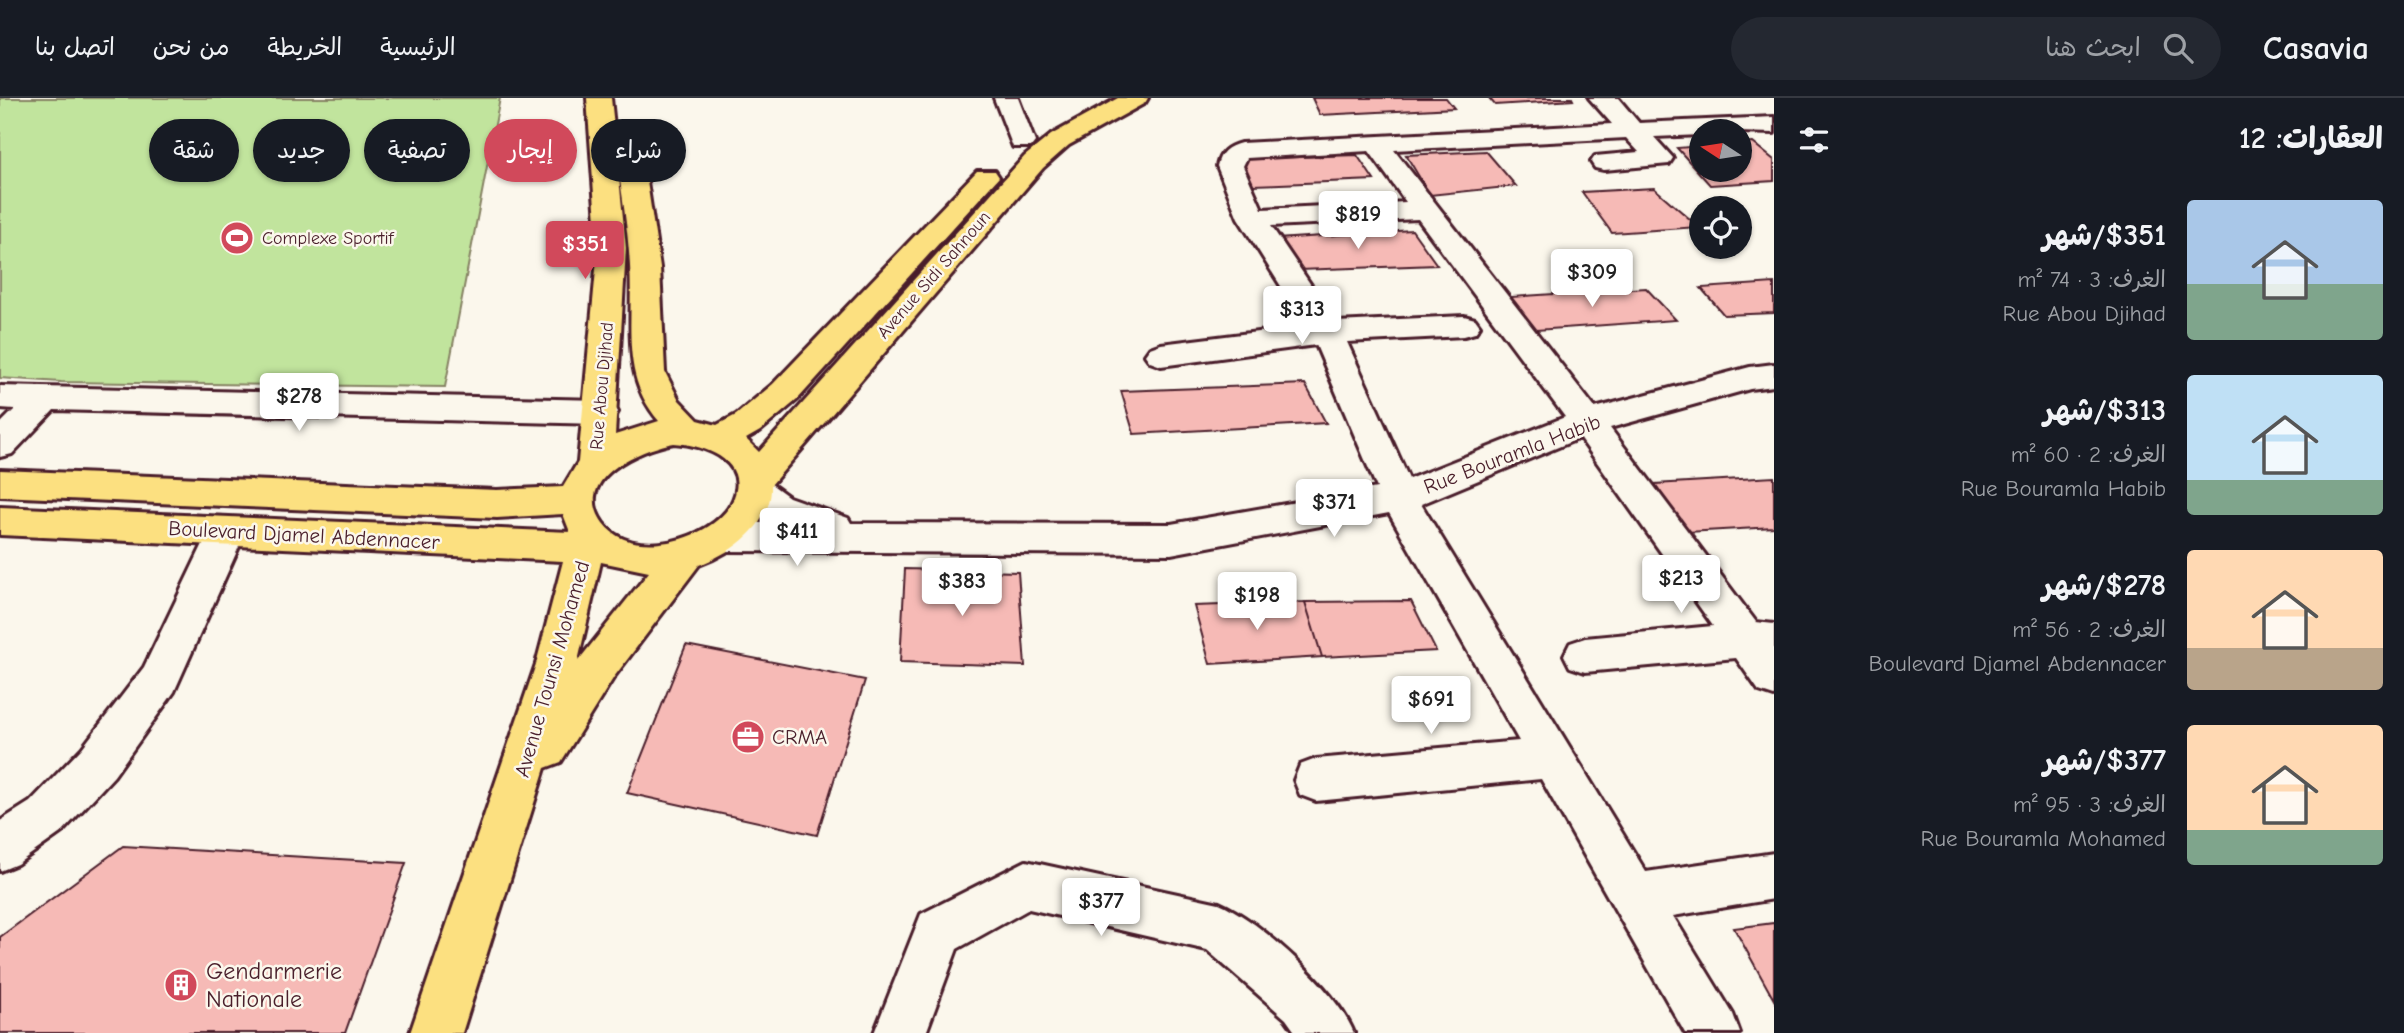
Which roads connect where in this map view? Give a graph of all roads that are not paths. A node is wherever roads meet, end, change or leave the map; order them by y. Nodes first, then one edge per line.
1 (599, 98) edge
2 (623, 98) edge
3 (1006, 98) edge
4 (1098, 98) edge
5 (1136, 98) edge
6 (1606, 98) edge
7 (1774, 125) edge
8 (1631, 130) junction
9 (1023, 142) junction
10 (1376, 143) junction
11 (1604, 162) dead end
12 (1424, 210) junction
13 (1252, 218) junction
14 (1464, 326) dead end
15 (1327, 333) junction
16 (1161, 355) dead end
17 (1774, 375) edge
18 (0, 397) edge
19 (44, 400) junction
20 (601, 412) junction
21 (1587, 422) junction
22 (685, 429) junction
23 (720, 438) junction
24 (0, 445) edge
25 (595, 465) junction
26 (0, 483) edge
27 (754, 485) junction
28 (1399, 498) junction
29 (0, 521) edge
30 (227, 531) junction
31 (591, 532) junction
32 (724, 537) junction
33 (871, 538) junction
34 (686, 554) junction
35 (1759, 638) edge
36 (1585, 655) dead end
37 (1774, 678) edge
38 (1552, 758) junction
39 (1315, 779) dead end
40 (513, 804) junction
41 (0, 848) edge
42 (1774, 876) edge
43 (1634, 898) junction
44 (436, 1033) edge
45 (900, 1033) edge
46 (1328, 1033) edge
47 (1714, 1033) edge

1 - 20 main road, Rue Abou Djihad
2 - 22 main road, Rue Abou Djihad
3 - 9 street
4 - 9 main road, Avenue Sidi Sahnoun
5 - 27 main road, Avenue Sidi Sahnoun
6 - 8 street
7 - 8 street
8 - 10 street
8 - 11 street
9 - 23 main road, Avenue Sidi Sahnoun
10 - 12 street
10 - 13 street
12 - 13 street
12 - 21 street
13 - 15 street
14 - 15 street
15 - 16 street
15 - 28 street
17 - 21 street, Rue Bouramla Habib
18 - 19 street
19 - 20 street
19 - 24 street
20 - 25 main road, Rue Abou Djihad
21 - 28 street, Rue Bouramla Habib
21 - 35 street
22 - 23 main road
22 - 25 main road
23 - 27 main road
25 - 31 main road
26 - 31 main road, Boulevard Djamel Abdennacer
27 - 32 main road
27 - 33 street
28 - 33 street, Rue Bouramla Habib
28 - 38 street
29 - 30 main road, Boulevard Djamel Abdennacer
30 - 31 main road, Boulevard Djamel Abdennacer
30 - 41 street
31 - 34 main road
31 - 40 main road, Avenue Tounsi Mohamed
32 - 33 street, Rue Bouramla Habib
32 - 34 main road
34 - 40 main road, Avenue Tounsi Mohamed
35 - 36 street
35 - 37 street
38 - 39 street
38 - 43 street
40 - 44 main road, Avenue Tounsi Mohamed
42 - 43 street
43 - 47 street
45 - 46 street

